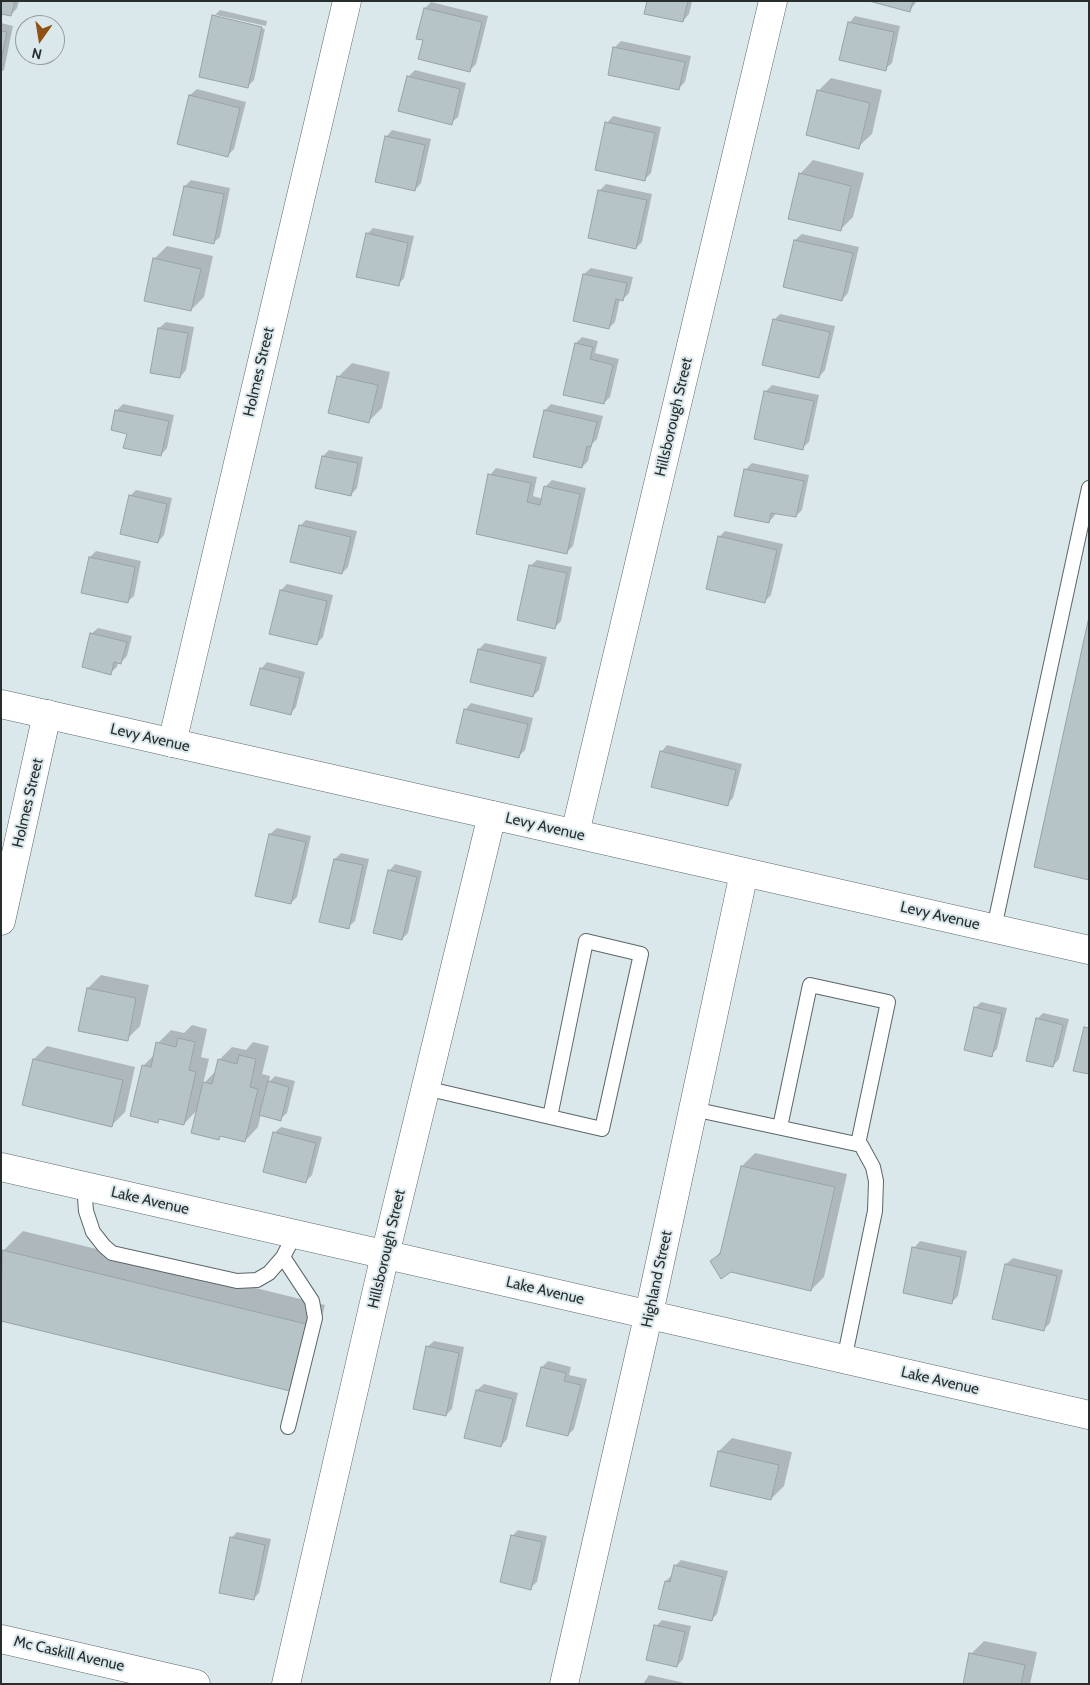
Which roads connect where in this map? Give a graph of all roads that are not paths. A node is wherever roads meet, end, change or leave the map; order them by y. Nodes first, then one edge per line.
1 (347, 1) edge
2 (773, 1) edge
3 (1089, 488) edge
4 (1, 704) edge
5 (47, 714) junction
6 (172, 743) junction
7 (492, 815) junction
8 (575, 833) junction
9 (744, 872) junction
10 (1, 921) edge
11 (994, 928) junction
12 (1089, 950) edge
13 (425, 1088) junction
14 (694, 1109) junction
15 (550, 1117) junction
16 (780, 1127) junction
17 (858, 1144) junction
18 (1, 1167) edge
19 (84, 1186) junction
20 (289, 1245) junction
21 (385, 1254) junction
22 (649, 1315) junction
23 (844, 1360) junction
24 (1089, 1415) edge
25 (288, 1427) dead end
26 (1, 1639) edge
27 (196, 1684) edge
28 (286, 1684) edge
29 (564, 1684) edge

1 - 6 street, Holmes Street
2 - 8 street, Hillsborough Street
3 - 11 lane
4 - 5 street, Levy Avenue
5 - 6 street, Levy Avenue
5 - 10 street, Holmes Street
6 - 7 street, Levy Avenue
7 - 8 street, Levy Avenue
7 - 13 street, Hillsborough Street
8 - 9 street, Levy Avenue
9 - 11 street, Levy Avenue
9 - 14 street, Highland Street
11 - 12 street, Levy Avenue
13 - 15 lane
13 - 21 street, Hillsborough Street
14 - 16 lane
14 - 22 street, Highland Street
15 - 15 lane
16 - 17 lane
16 - 17 lane
17 - 23 lane
18 - 19 street, Lake Avenue
19 - 20 street, Lake Avenue
19 - 20 lane
20 - 21 street, Lake Avenue
20 - 25 lane
21 - 22 street, Lake Avenue
21 - 28 street, Hillsborough Street
22 - 23 street, Lake Avenue
22 - 29 street, Highland Street
23 - 24 street, Lake Avenue
26 - 27 street, Mc Caskill Avenue

